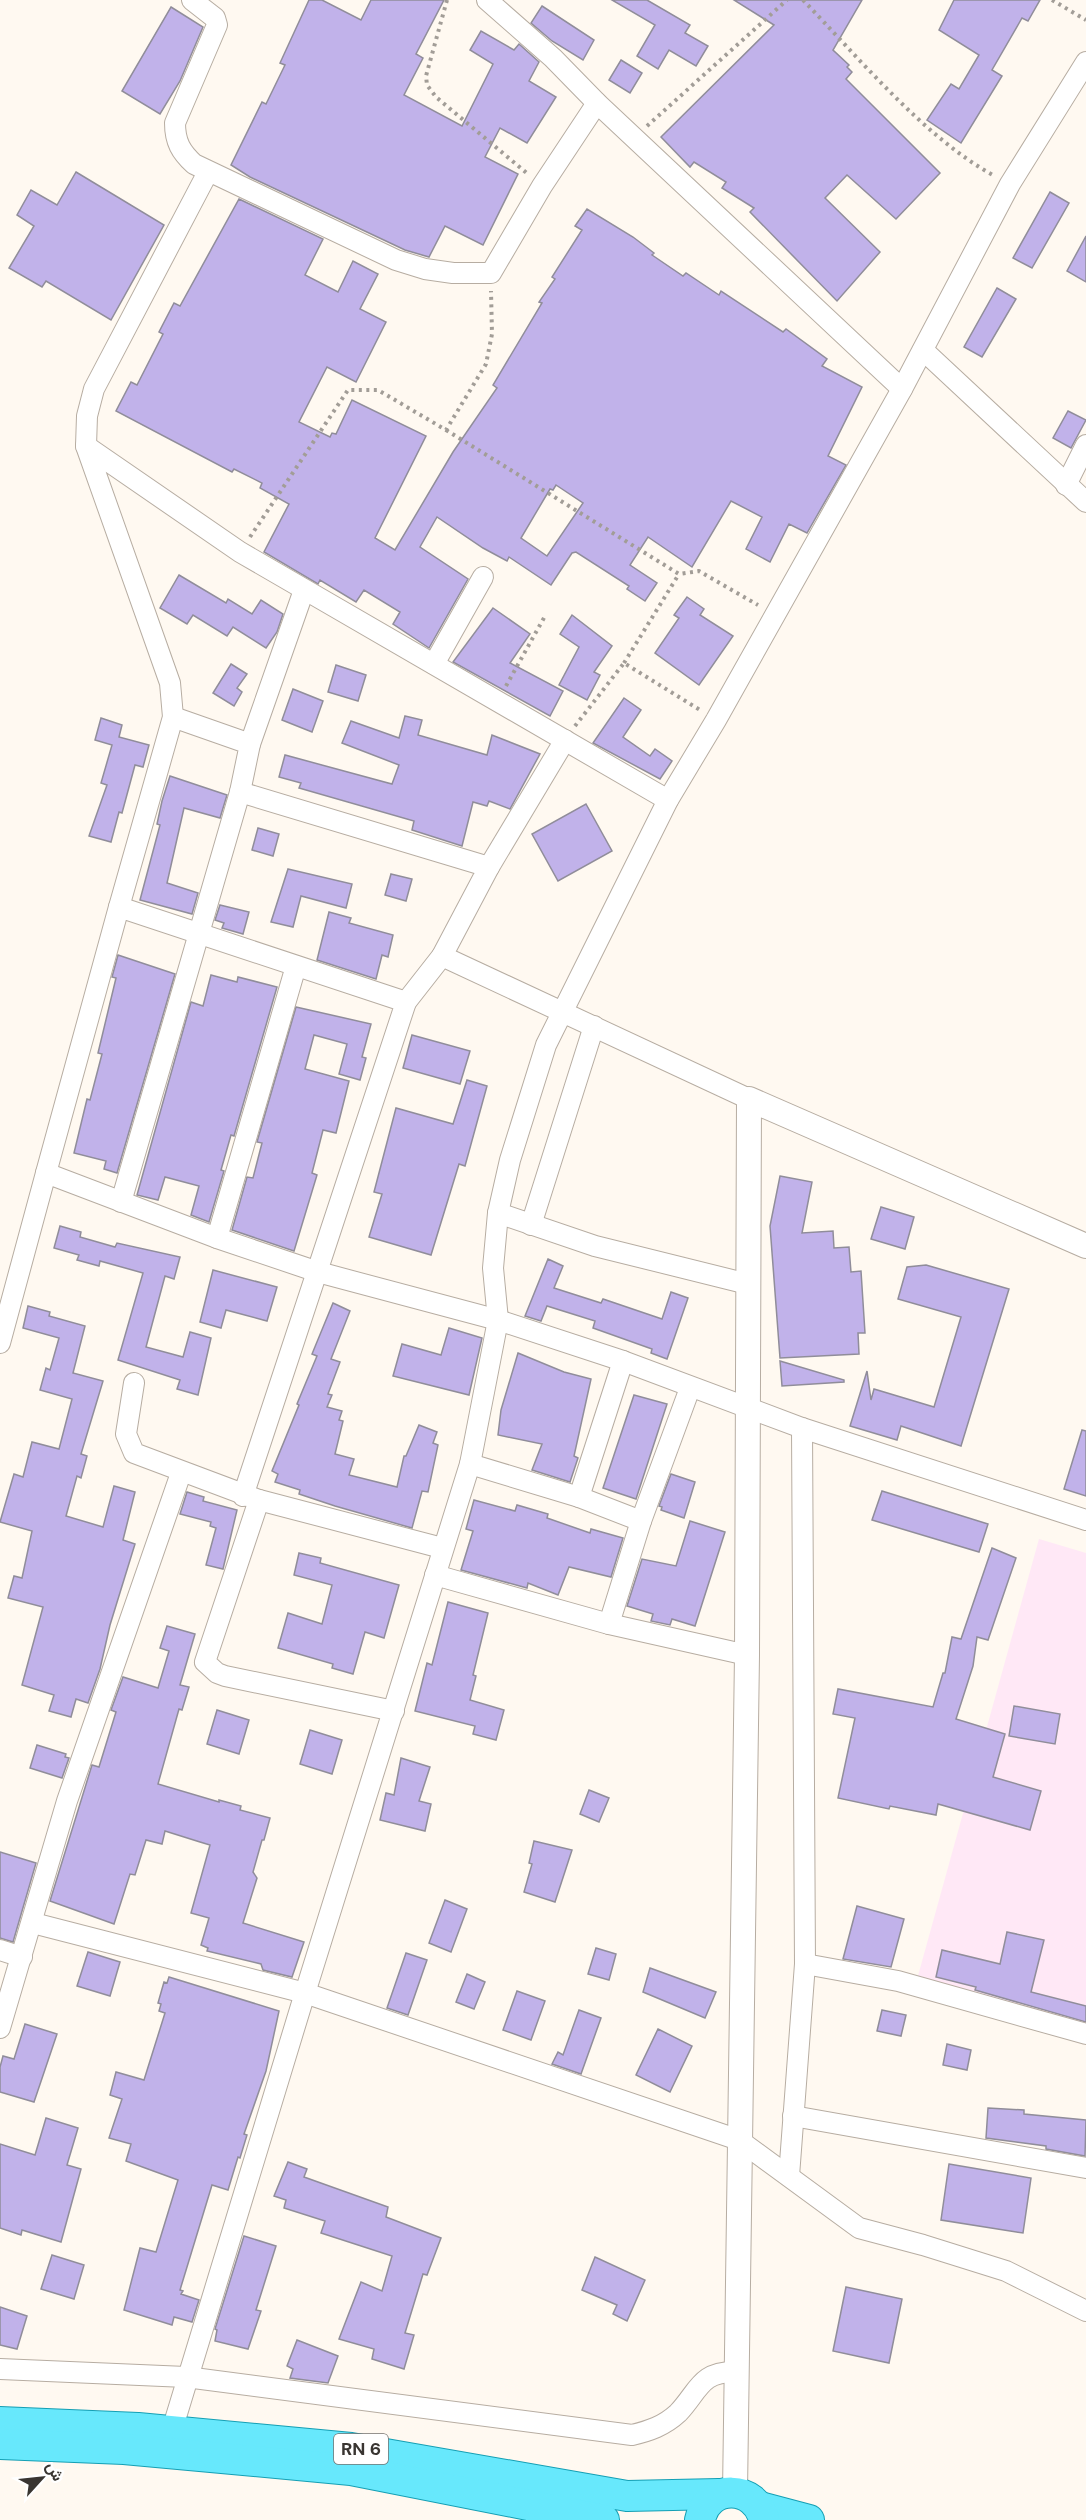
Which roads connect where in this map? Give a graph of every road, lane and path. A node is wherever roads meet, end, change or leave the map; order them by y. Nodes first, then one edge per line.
1 (192, 0) edge
2 (447, 0) edge
3 (488, 0) edge
4 (787, 0) edge
5 (803, 0) edge
6 (1052, 0) edge
7 (1086, 20) edge
8 (1086, 62) edge
9 (597, 103) junction
10 (634, 138) junction
11 (208, 172) junction
12 (1010, 184) junction
13 (542, 186) junction
14 (491, 273) junction
15 (923, 350) junction
16 (902, 389) junction
17 (446, 430) junction
18 (1086, 445) edge
19 (86, 446) junction
20 (1066, 485) junction
21 (1086, 502) edge
22 (240, 552) junction
23 (679, 574) junction
24 (483, 577) dead end
25 (304, 590) junction
26 (775, 614) junction
27 (545, 616) dead end
28 (624, 663) junction
29 (434, 664) junction
30 (498, 699) junction
31 (173, 717) junction
32 (716, 720) junction
33 (565, 740) junction
34 (250, 744) junction
35 (240, 792) junction
36 (668, 800) junction
37 (489, 867) junction
38 (119, 907) junction
39 (200, 935) junction
40 (442, 956) junction
41 (296, 966) junction
42 (406, 1002) junction
43 (562, 1010) junction
44 (594, 1026) junction
45 (749, 1099) junction
46 (46, 1173) junction
47 (121, 1202) junction
48 (498, 1213) junction
49 (531, 1225) junction
50 (217, 1238) junction
51 (1086, 1246) edge
52 (318, 1272) junction
53 (748, 1284) junction
54 (498, 1320) junction
55 (0, 1343) edge
56 (623, 1361) junction
57 (134, 1383) dead end
58 (690, 1388) junction
59 (748, 1410) junction
60 (802, 1428) junction
61 (470, 1464) junction
62 (181, 1473) junction
63 (579, 1497) junction
64 (251, 1498) junction
65 (1086, 1520) edge
66 (640, 1521) junction
67 (442, 1548) junction
68 (435, 1575) junction
69 (609, 1624) junction
70 (747, 1655) junction
71 (394, 1711) junction
72 (33, 1923) junction
73 (0, 1950) edge
74 (22, 1957) junction
75 (805, 1964) junction
76 (305, 1992) junction
77 (0, 2028) edge
78 (1086, 2034) edge
79 (793, 2116) junction
80 (739, 2140) junction
81 (1086, 2168) edge
82 (789, 2176) junction
83 (1086, 2311) edge
84 (0, 2369) edge
85 (736, 2372) junction
86 (186, 2377) junction
87 (0, 2422) edge
88 (172, 2430) junction
89 (0, 2444) edge
90 (727, 2493) junction
91 (762, 2514) edge
92 (604, 2520) edge
93 (700, 2520) edge
94 (809, 2520) edge

1 - 11 street
2 - 13 path
3 - 9 street
4 - 10 path
5 - 12 path
6 - 7 path
8 - 12 street
9 - 10 street
9 - 13 street
10 - 16 street
11 - 14 street
11 - 19 street
12 - 15 street
13 - 14 street
14 - 17 path
15 - 16 street
15 - 20 street
16 - 26 street
17 - 22 path
17 - 23 path
18 - 20 street
19 - 22 street
19 - 31 street
20 - 21 street
22 - 25 street
23 - 26 path
23 - 28 path
24 - 29 street
25 - 29 street
25 - 34 street
26 - 32 street
27 - 30 path
28 - 32 path
28 - 33 path
29 - 30 street
30 - 33 street
31 - 34 street
31 - 38 street
32 - 36 street
33 - 36 street
33 - 37 street
34 - 35 street
35 - 37 street
35 - 39 street
36 - 43 street
37 - 40 street
38 - 39 street
38 - 46 street
39 - 41 street
39 - 47 street
40 - 42 street
40 - 43 street
41 - 42 street
41 - 50 street
42 - 52 street
43 - 44 street
43 - 48 street
44 - 45 street
44 - 49 street
45 - 51 street
45 - 53 street
46 - 47 street
46 - 55 street
47 - 50 street
48 - 49 street
48 - 54 street
49 - 53 street
50 - 52 street
52 - 54 street
52 - 64 street
53 - 59 street
54 - 56 street
54 - 61 street
56 - 58 street
56 - 63 street
57 - 62 street
58 - 59 street
58 - 66 street
59 - 60 street
59 - 70 street
60 - 65 street
60 - 75 street
61 - 63 street
61 - 67 street
62 - 64 street
62 - 72 street
63 - 66 street
64 - 67 street
64 - 71 street
66 - 69 street
67 - 68 street
68 - 69 street
68 - 71 street
69 - 70 street
70 - 80 street
71 - 76 street
72 - 74 street
72 - 76 street
73 - 74 street
74 - 77 street
75 - 78 street
75 - 79 street
76 - 80 street
76 - 86 street
79 - 81 street
79 - 82 street
80 - 82 street
80 - 85 street
82 - 83 street
84 - 86 street
85 - 86 street
85 - 90 street
86 - 88 street
87 - 88 main road, RN 6
88 - 90 main road, RN 6
89 - 92 main road, RN 6
90 - 91 main road
90 - 93 main road
91 - 94 main road

